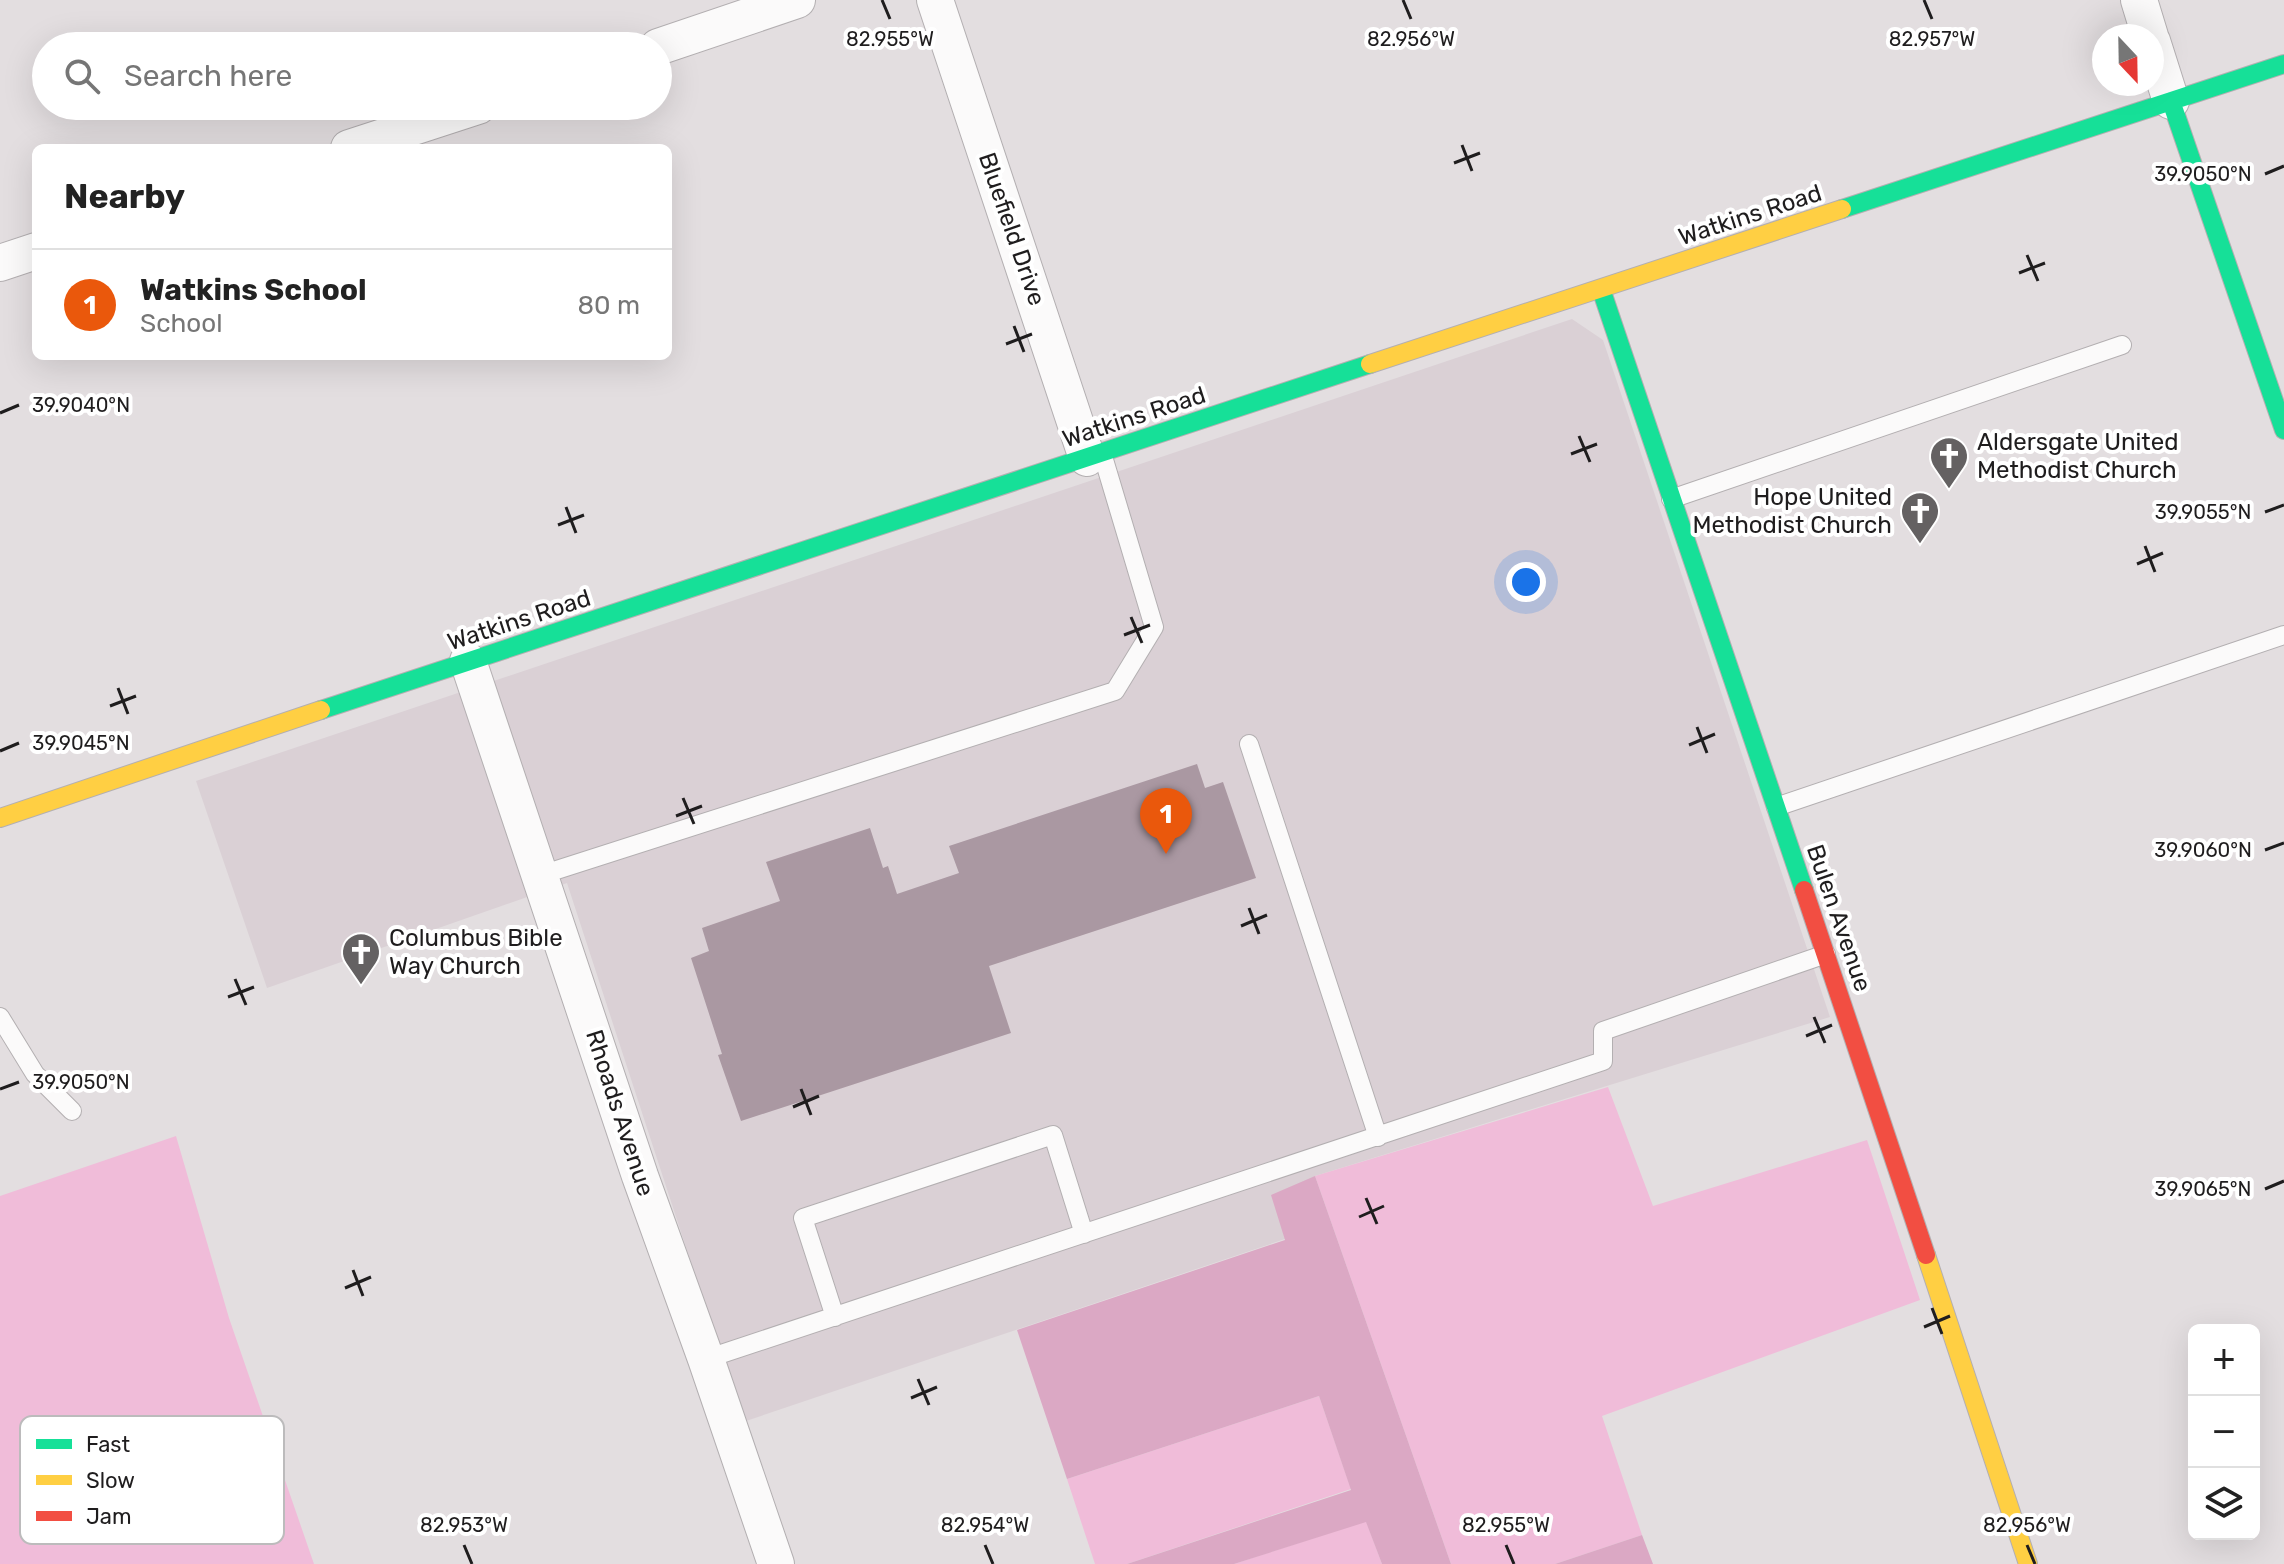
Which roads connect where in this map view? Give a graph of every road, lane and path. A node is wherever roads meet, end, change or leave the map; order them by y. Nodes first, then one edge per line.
1 (797, 0) edge
2 (935, 0) edge
3 (2139, 0) edge
4 (2146, 24) edge
5 (672, 42) edge
6 (2284, 64) edge
7 (2164, 79) edge
8 (2171, 101) junction
9 (435, 120) edge
10 (361, 144) edge
11 (32, 252) edge
12 (0, 263) edge
13 (1601, 289) junction
14 (2122, 345) dead end
15 (2284, 430) edge
16 (1095, 456) junction
17 (1671, 499) junction
18 (2284, 635) edge
19 (468, 661) junction
20 (1249, 744) dead end
21 (1776, 807) junction
22 (0, 818) edge
23 (541, 875) junction
24 (1826, 954) junction
25 (0, 1017) edge
26 (72, 1111) dead end
27 (1378, 1137) junction
28 (1084, 1234) junction
29 (835, 1317) junction
30 (706, 1359) junction
31 (776, 1564) edge
32 (2028, 1564) edge

1 - 5 street
2 - 16 street, Bluefield Drive
3 - 4 street
6 - 8 street, Watkins Road
7 - 8 street
8 - 13 street, Watkins Road
8 - 15 street
9 - 10 street
11 - 12 street
13 - 16 street, Watkins Road
13 - 17 street, Bulen Avenue
14 - 17 lane
16 - 19 street, Watkins Road
16 - 23 lane
17 - 21 street, Bulen Avenue
18 - 21 lane
19 - 22 street, Watkins Road
19 - 23 street, Rhoads Avenue
20 - 27 lane
21 - 24 street, Bulen Avenue
23 - 30 street, Rhoads Avenue
24 - 27 lane
24 - 32 street, Bulen Avenue
25 - 26 lane
27 - 28 lane
28 - 29 lane
28 - 29 lane
29 - 30 lane
30 - 31 street, Rhoads Avenue

